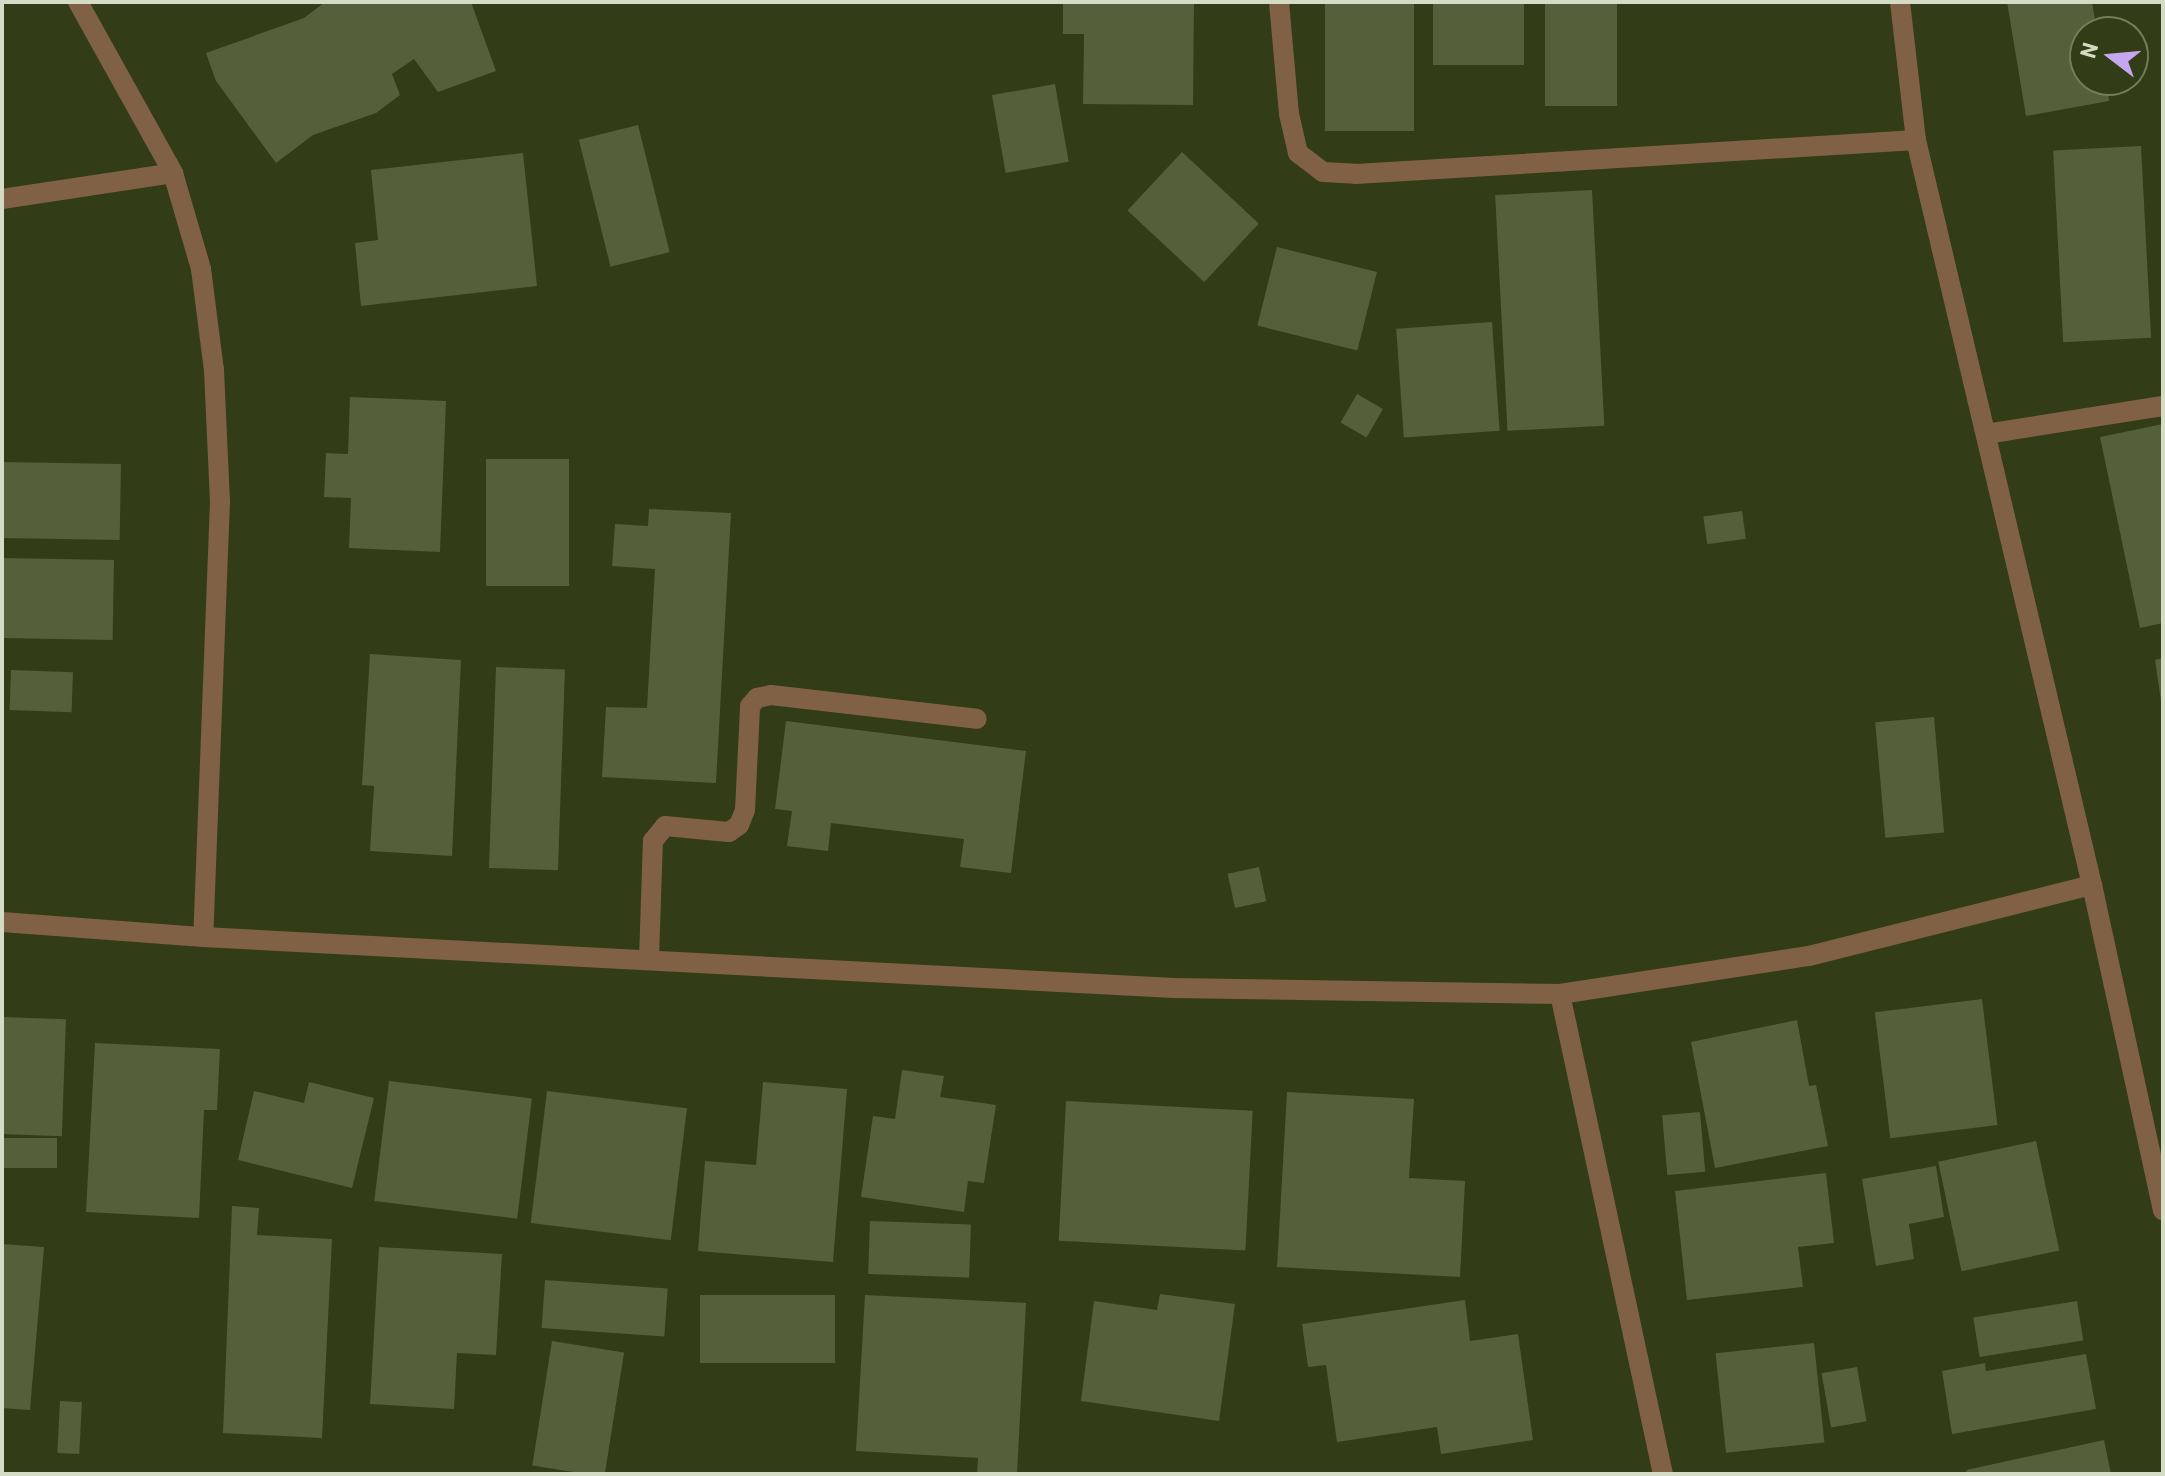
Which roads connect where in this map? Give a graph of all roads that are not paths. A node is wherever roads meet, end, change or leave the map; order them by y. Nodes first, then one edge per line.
1 (78, 2) edge
2 (1279, 2) edge
3 (1900, 2) edge
4 (1916, 140) junction
5 (173, 173) junction
6 (2, 199) edge
7 (2163, 406) edge
8 (1986, 434) junction
9 (977, 719) dead end
10 (2092, 885) junction
11 (2, 922) edge
12 (203, 937) junction
13 (649, 959) junction
14 (1560, 994) junction
15 (2163, 1210) edge
16 (1663, 1474) edge

1 - 5 street
2 - 4 street
3 - 4 street
4 - 8 street
5 - 6 street
5 - 12 street
7 - 8 street
8 - 10 street
9 - 13 street
10 - 14 street
10 - 15 street
11 - 12 street
12 - 13 street
13 - 14 street
14 - 16 street

